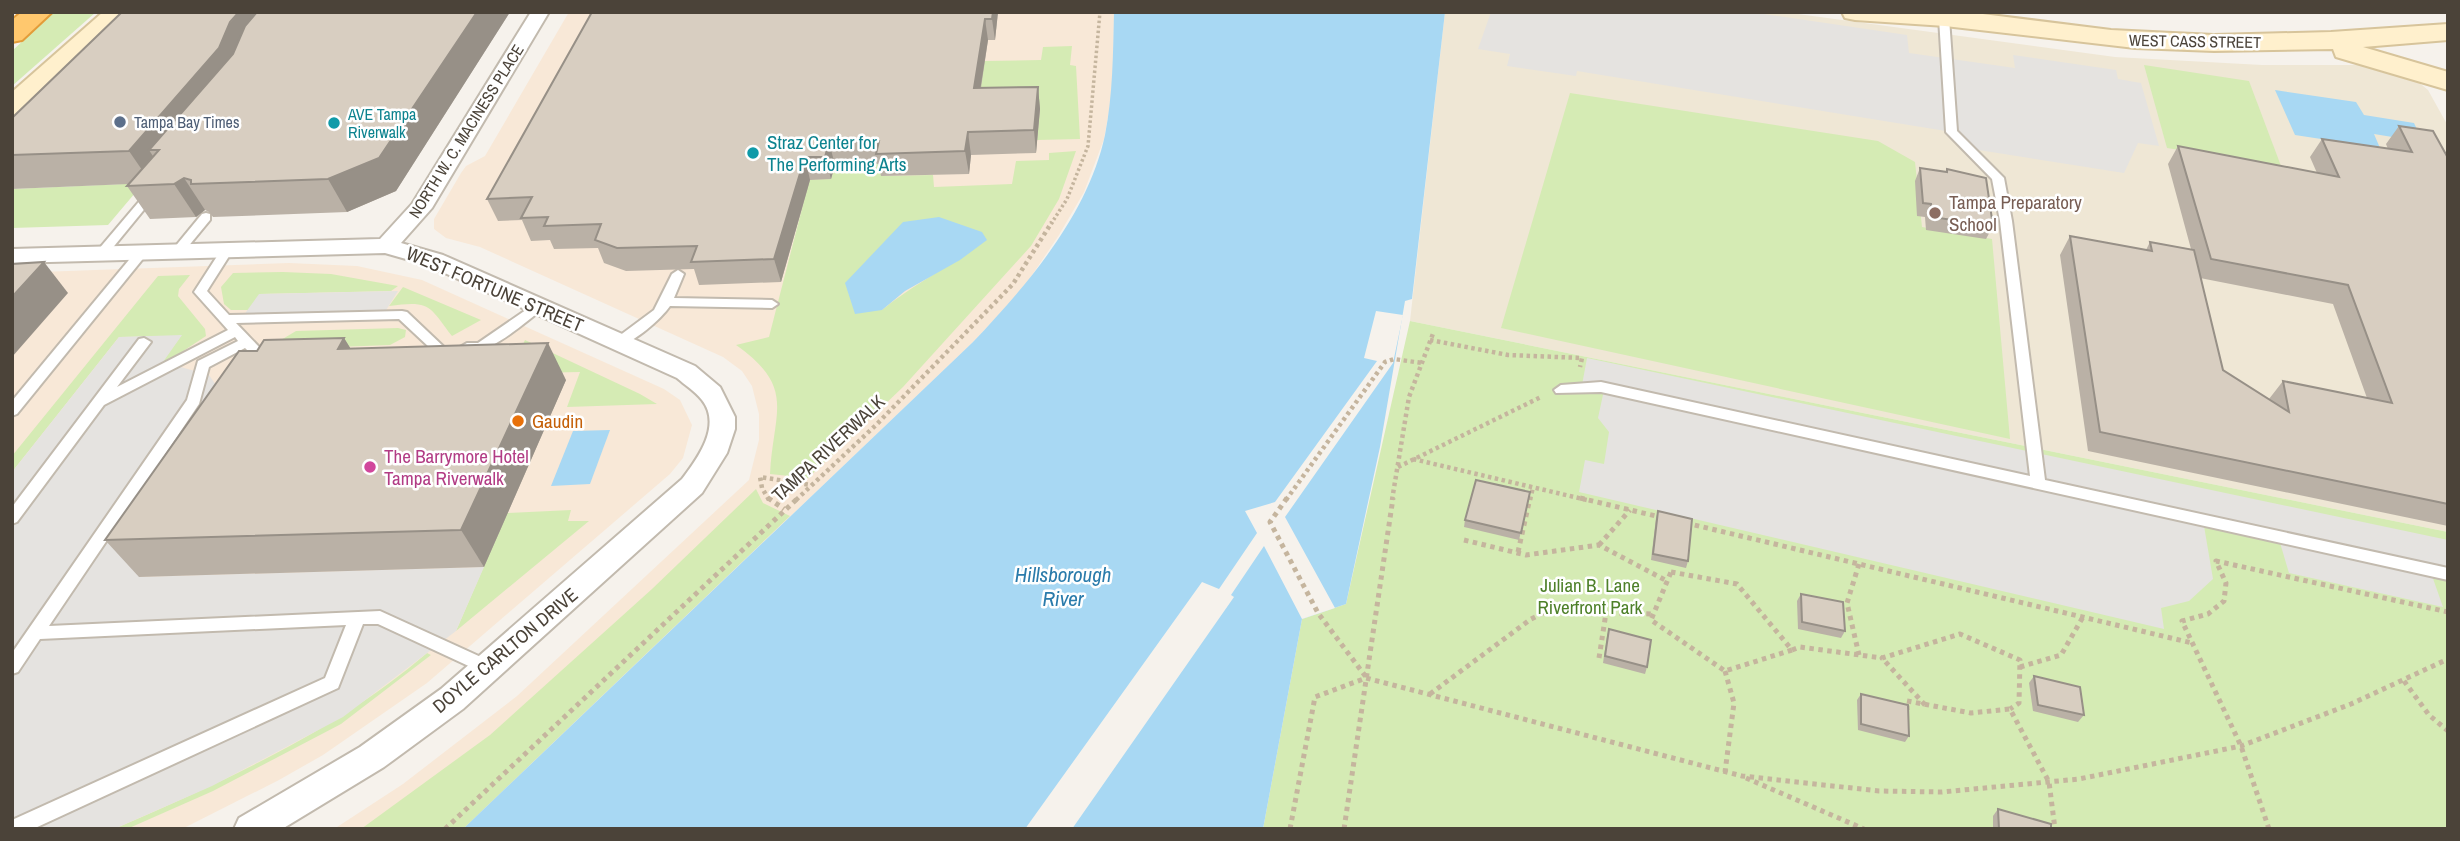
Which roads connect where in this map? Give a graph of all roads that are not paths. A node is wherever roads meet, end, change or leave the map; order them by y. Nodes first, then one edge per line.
1 (39, 12) edge
2 (118, 12) edge
3 (540, 12) edge
4 (1856, 12) edge
5 (1934, 15) edge
6 (2444, 27) edge
7 (12, 34) edge
8 (2317, 43) junction
9 (2448, 68) edge
10 (2448, 81) edge
11 (12, 108) edge
12 (161, 183) edge
13 (206, 217) edge
14 (386, 246) junction
15 (227, 250) junction
16 (178, 251) junction
17 (142, 252) junction
18 (102, 253) junction
19 (12, 256) edge
20 (678, 274) edge
21 (666, 302) junction
22 (772, 304) dead end
23 (539, 305) junction
24 (225, 319) junction
25 (237, 331) junction
26 (144, 342) dead end
27 (247, 342) junction
28 (620, 342) junction
29 (438, 348) junction
30 (286, 353) edge
31 (258, 354) junction
32 (409, 356) edge
33 (273, 370) edge
34 (1561, 390) road end
35 (98, 404) junction
36 (12, 411) edge
37 (722, 432) joint
38 (2038, 482) junction
39 (12, 518) edge
40 (2448, 574) edge
41 (357, 618) junction
42 (36, 633) junction
43 (12, 667) edge
44 (489, 668) junction
45 (13, 829) edge
46 (251, 829) edge

1 - 7 highway
2 - 11 street
3 - 14 street, NORTH W. C. MACINESS PLACE
4 - 5 street, WEST CASS STREET
5 - 8 street, WEST CASS STREET
5 - 38 lane
6 - 8 street, WEST CASS STREET
6 - 9 street
8 - 10 street
12 - 18 lane
13 - 16 lane
14 - 15 street, WEST FORTUNE STREET
14 - 23 street, WEST FORTUNE STREET
15 - 16 street, WEST FORTUNE STREET
15 - 24 lane
16 - 17 street, WEST FORTUNE STREET
17 - 18 street, WEST FORTUNE STREET
17 - 36 lane
18 - 19 street, WEST FORTUNE STREET
20 - 21 lane
21 - 22 lane
21 - 28 lane
23 - 28 street, WEST FORTUNE STREET
23 - 29 lane
24 - 25 lane
24 - 29 lane
25 - 27 lane
25 - 35 lane
26 - 35 lane
27 - 31 lane
27 - 42 lane
28 - 37 street, WEST FORTUNE STREET
29 - 32 lane
30 - 31 lane
31 - 33 lane
34 - 38 lane
35 - 39 lane
37 - 44 street, DOYLE CARLTON DRIVE
38 - 40 lane
41 - 42 lane
41 - 44 lane
41 - 45 lane
42 - 43 lane
44 - 46 street, DOYLE CARLTON DRIVE

